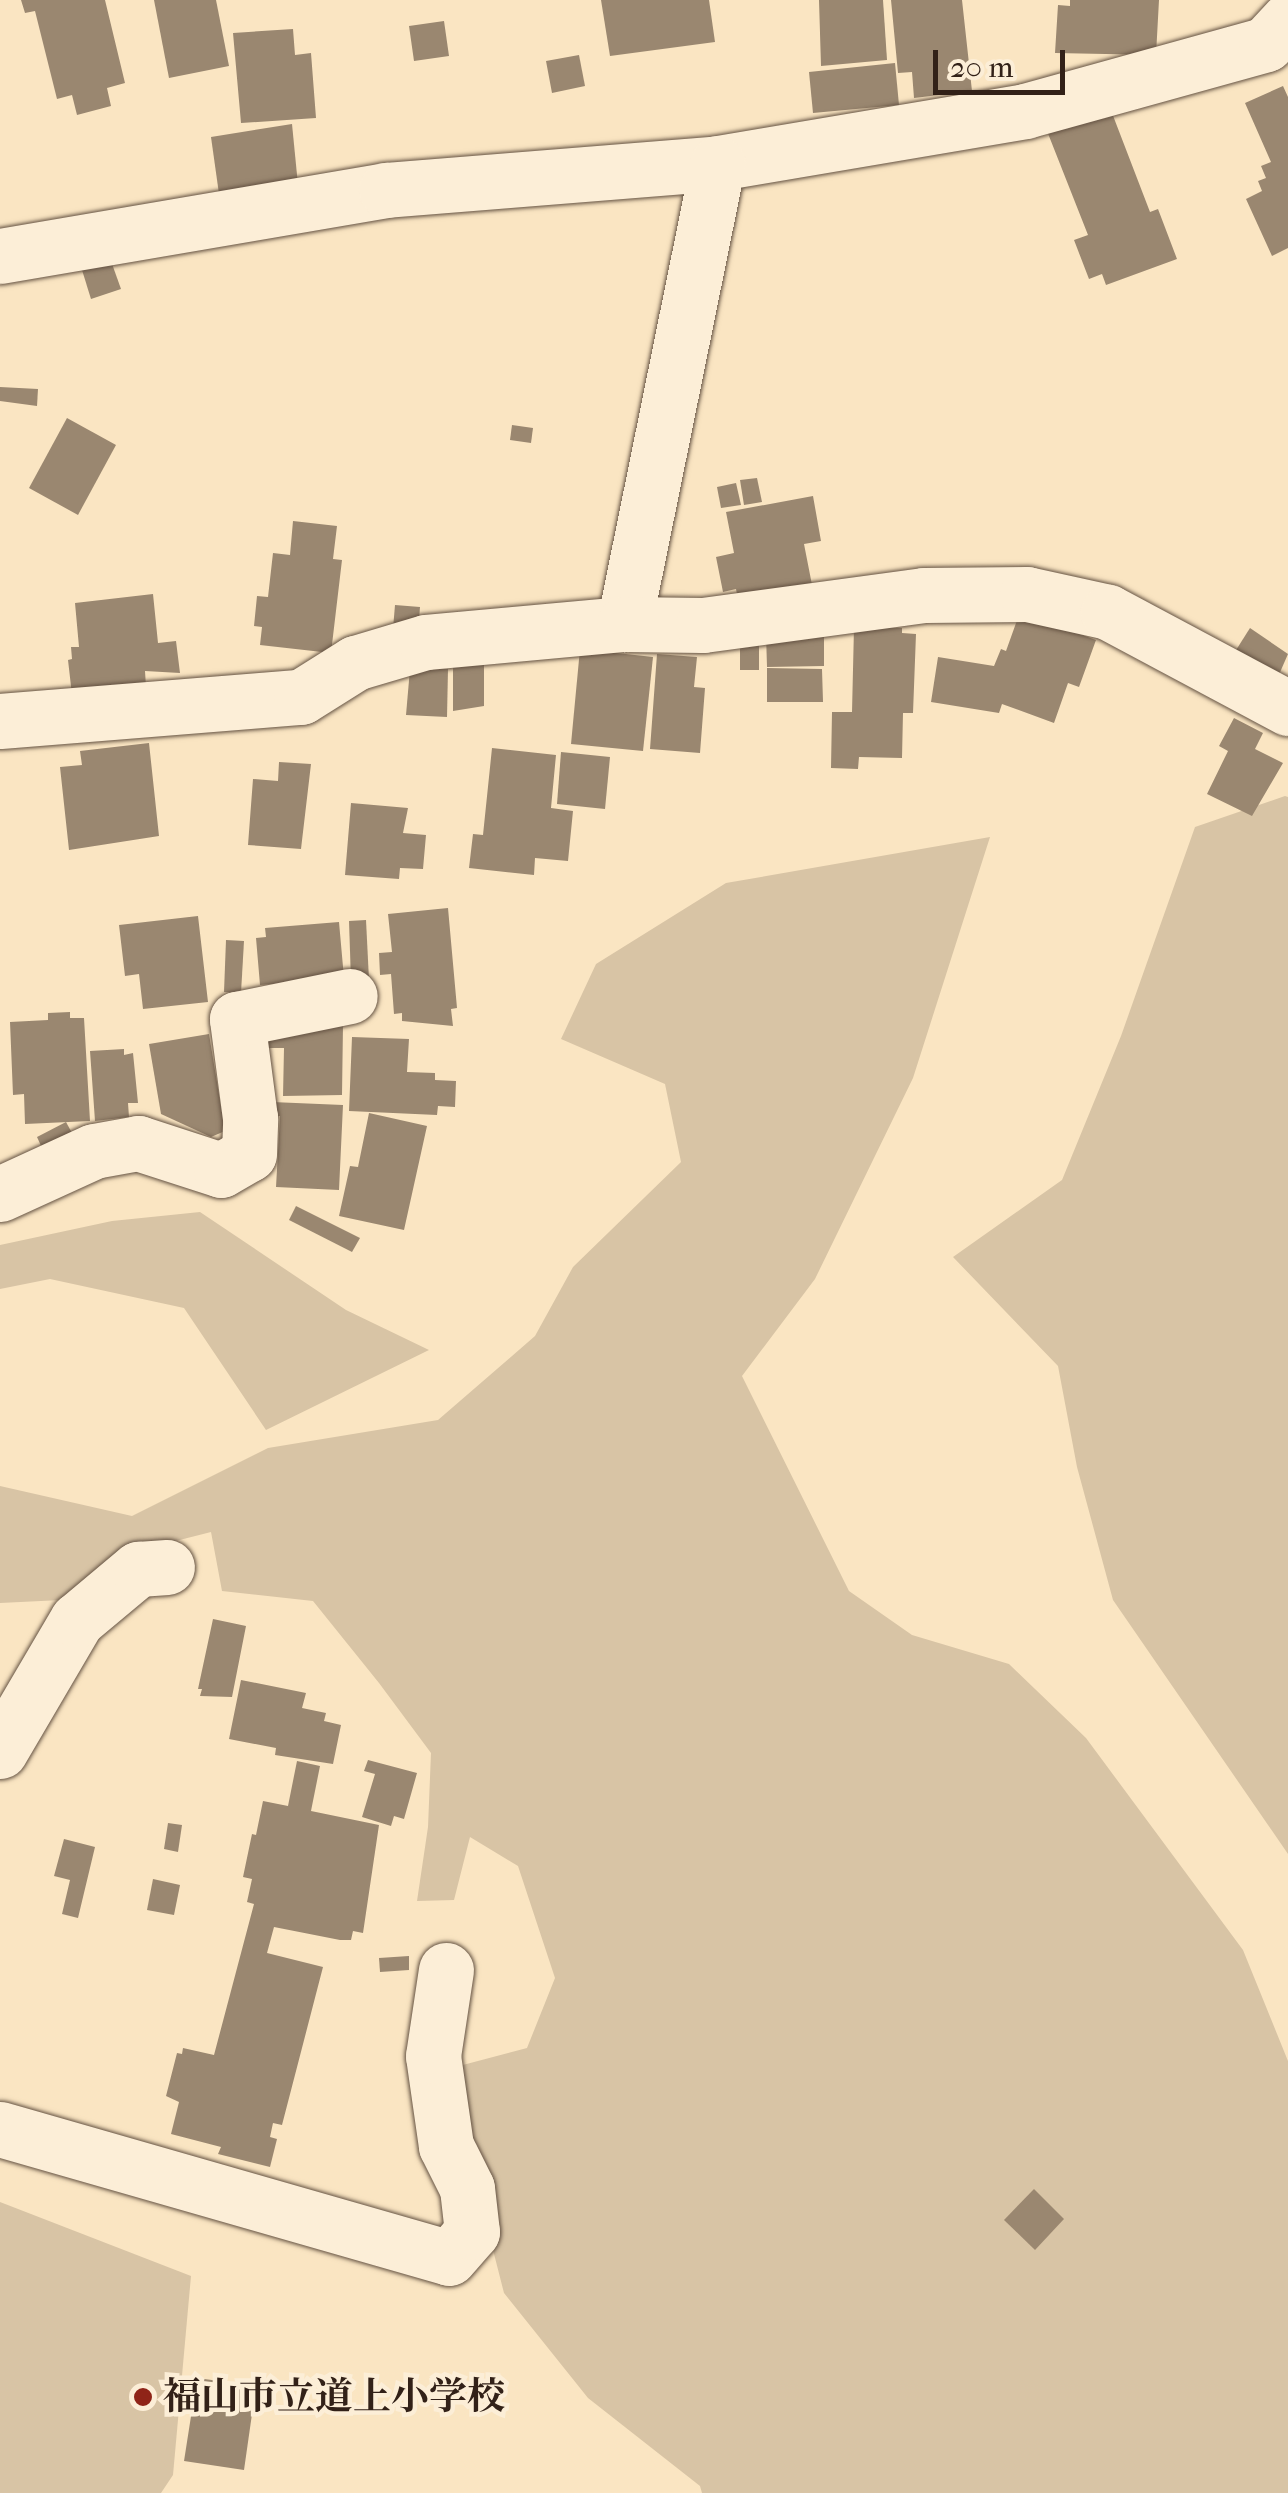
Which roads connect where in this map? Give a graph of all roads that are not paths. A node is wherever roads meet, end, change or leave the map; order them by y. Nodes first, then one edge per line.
1 (1281, 40) edge
2 (718, 162) junction
3 (0, 256) edge
4 (624, 624) junction
5 (1288, 708) edge
6 (0, 721) edge
7 (350, 996) dead end
8 (0, 1194) edge
9 (167, 1568) dead end
10 (0, 1752) edge
11 (446, 1970) dead end
12 (0, 2129) edge

1 - 2 street
2 - 3 street
2 - 4 street
4 - 5 street
4 - 6 street
7 - 8 street
9 - 10 street
11 - 12 street

